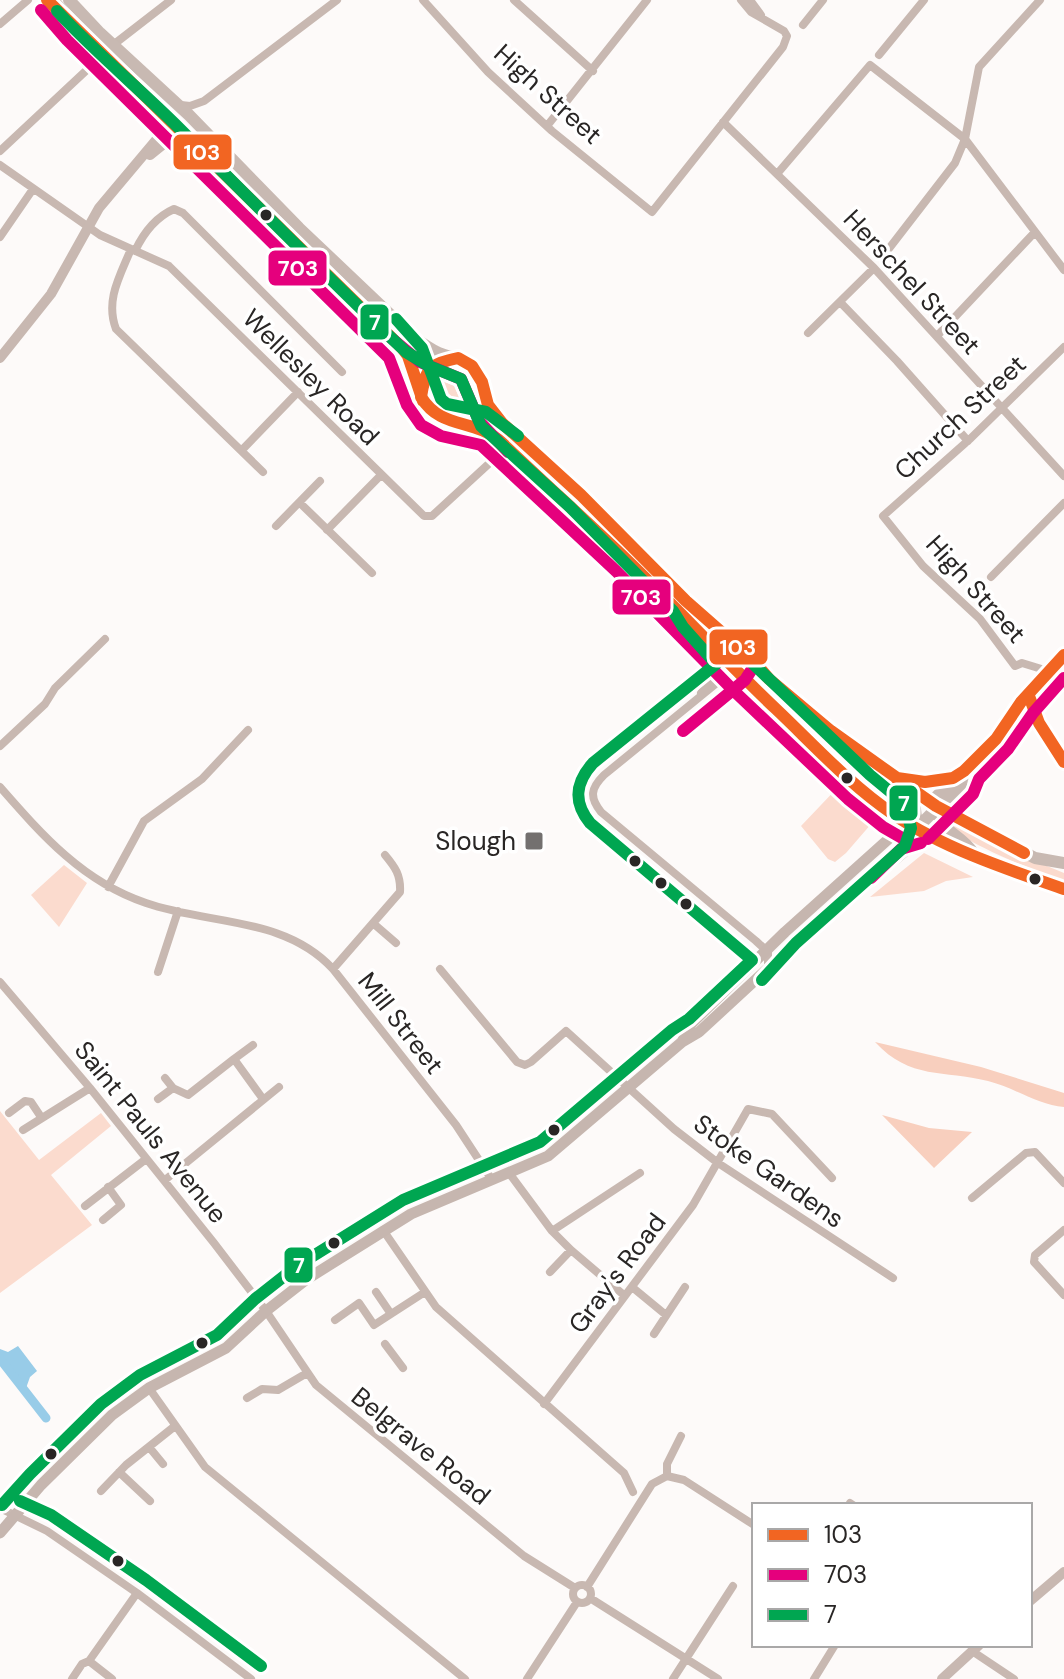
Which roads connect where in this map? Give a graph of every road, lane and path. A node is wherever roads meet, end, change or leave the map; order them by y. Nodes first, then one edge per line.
1 (50, 0) edge
2 (69, 0) edge
3 (171, 0) edge
4 (337, 0) edge
5 (423, 0) edge
6 (514, 0) edge
7 (647, 0) edge
8 (741, 0) edge
9 (750, 0) edge
10 (823, 0) edge
11 (924, 0) edge
12 (1040, 0) edge
13 (30, 2) edge
14 (764, 19) junction
15 (0, 24) edge
16 (803, 25) dead end
17 (118, 50) junction
18 (879, 55) dead end
19 (90, 67) dead end
20 (593, 71) junction
21 (204, 101) junction
22 (178, 104) junction
23 (157, 107) junction
24 (723, 122) junction
25 (198, 124) junction
26 (547, 126) junction
27 (177, 127) junction
28 (965, 139) junction
29 (191, 140) junction
30 (167, 142) junction
31 (0, 151) edge
32 (0, 165) edge
33 (136, 166) junction
34 (777, 174) junction
35 (33, 189) junction
36 (87, 225) junction
37 (1035, 232) junction
38 (0, 237) edge
39 (133, 250) junction
40 (884, 255) dead end
41 (874, 268) junction
42 (1064, 270) edge
43 (840, 302) junction
44 (808, 333) dead end
45 (937, 336) junction
46 (1064, 347) edge
47 (0, 358) edge
48 (456, 358) junction
49 (342, 372) dead end
50 (298, 392) junction
51 (420, 392) junction
52 (484, 393) junction
53 (1002, 408) junction
54 (455, 422) junction
55 (968, 441) junction
56 (242, 450) junction
57 (494, 459) dead end
58 (263, 472) dead end
59 (381, 475) junction
60 (1064, 476) edge
61 (320, 481) dead end
62 (300, 503) junction
63 (1064, 503) edge
64 (883, 516) joint
65 (276, 526) dead end
66 (327, 530) junction
67 (372, 573) dead end
68 (991, 577) dead end
69 (686, 601) junction
70 (105, 639) dead end
71 (717, 652) junction
72 (1064, 655) edge
73 (734, 669) junction
74 (1048, 671) junction
75 (1029, 696) junction
76 (696, 700) junction
77 (1036, 715) junction
78 (248, 730) dead end
79 (831, 731) junction
80 (996, 739) junction
81 (0, 746) edge
82 (1064, 762) edge
83 (958, 775) junction
84 (897, 778) junction
85 (0, 787) edge
86 (936, 806) junction
87 (893, 814) junction
88 (917, 828) junction
89 (893, 835) junction
90 (974, 854) junction
91 (385, 855) dead end
92 (1035, 858) junction
93 (1064, 863) edge
94 (1064, 871) edge
95 (108, 887) junction
96 (1064, 889) edge
97 (178, 911) junction
98 (374, 924) junction
99 (396, 943) dead end
100 (768, 952) junction
101 (762, 968) junction
102 (333, 969) junction
103 (440, 969) dead end
104 (158, 972) dead end
105 (0, 982) edge
106 (253, 1045) dead end
107 (234, 1059) junction
108 (165, 1078) dead end
109 (279, 1087) dead end
110 (90, 1088) junction
111 (173, 1088) junction
112 (628, 1089) junction
113 (158, 1099) dead end
114 (263, 1099) junction
115 (9, 1113) dead end
116 (41, 1117) junction
117 (23, 1130) dead end
118 (146, 1159) junction
119 (718, 1163) junction
120 (509, 1173) junction
121 (640, 1173) dead end
122 (832, 1178) dead end
123 (165, 1180) junction
124 (492, 1180) junction
125 (1064, 1183) edge
126 (108, 1187) junction
127 (972, 1198) dead end
128 (85, 1206) dead end
129 (103, 1220) dead end
130 (383, 1230) junction
131 (1064, 1230) edge
132 (552, 1231) junction
133 (571, 1250) junction
134 (550, 1272) dead end
135 (893, 1278) dead end
136 (632, 1287) junction
137 (685, 1287) dead end
138 (376, 1292) dead end
139 (425, 1292) junction
140 (1064, 1295) edge
141 (625, 1296) junction
142 (266, 1311) junction
143 (391, 1314) junction
144 (666, 1315) junction
145 (335, 1320) dead end
146 (374, 1325) junction
147 (654, 1334) dead end
148 (379, 1335) dead end
149 (385, 1344) dead end
150 (403, 1368) dead end
151 (307, 1373) junction
152 (149, 1388) junction
153 (247, 1398) dead end
154 (544, 1404) junction
155 (175, 1426) junction
156 (681, 1436) dead end
157 (149, 1447) junction
158 (163, 1464) dead end
159 (119, 1472) junction
160 (667, 1476) junction
161 (101, 1491) dead end
162 (633, 1492) dead end
163 (150, 1501) dead end
164 (0, 1508) edge
165 (14, 1516) junction
166 (752, 1524) edge
167 (0, 1533) edge
168 (1064, 1572) edge
169 (733, 1586) dead end
170 (587, 1587) junction
171 (575, 1588) junction
172 (137, 1593) junction
173 (590, 1598) junction
174 (1032, 1599) edge
175 (577, 1602) junction
176 (834, 1647) edge
177 (975, 1648) edge
178 (686, 1658) junction
179 (89, 1661) junction
180 (72, 1679) edge
181 (112, 1679) edge
182 (251, 1679) edge
183 (465, 1679) edge
184 (527, 1679) edge
185 (673, 1679) edge
186 (718, 1679) edge
187 (814, 1679) edge
188 (942, 1679) edge
189 (1014, 1679) edge

1 - 23 main road
2 - 17 main road
3 - 17 street
4 - 21 street
5 - 26 street, High Street
6 - 20 street
7 - 20 street
8 - 14 street
9 - 14 street
10 - 16 street
11 - 18 street
12 - 28 street
13 - 15 street
14 - 24 street
17 - 22 main road
17 - 27 main road
19 - 31 street
20 - 26 street
21 - 22 street
21 - 25 street
22 - 25 main road
23 - 27 main road
23 - 33 street
24 - 26 street, High Street
24 - 34 street, Herschel Street
25 - 48 main road
27 - 29 main road
27 - 30 street
28 - 34 street
28 - 37 street
28 - 40 street
29 - 30 street
29 - 51 main road
30 - 33 street
32 - 35 street, Wellesley Road
33 - 36 street
34 - 41 street, Herschel Street
35 - 36 street, Wellesley Road
35 - 38 street
36 - 39 street, Wellesley Road
36 - 47 street
37 - 42 street
37 - 45 street
39 - 49 street
39 - 50 street, Wellesley Road
39 - 56 street
41 - 43 street
41 - 45 street, Herschel Street
43 - 44 street
43 - 55 street
45 - 53 street, Herschel Street
46 - 53 street, Church Street
48 - 51 main road
48 - 52 main road
50 - 56 street
50 - 59 street, Wellesley Road
51 - 54 main road
52 - 54 main road
52 - 69 main road
53 - 55 street, Church Street
53 - 60 street, Herschel Street
54 - 71 main road
55 - 64 street, Church Street
56 - 58 street
57 - 59 street, Wellesley Road
59 - 66 street
61 - 62 street
62 - 65 street
62 - 66 street
63 - 68 street
64 - 74 street, High Street
66 - 67 street
69 - 73 street
69 - 79 main road
70 - 81 street
71 - 73 main road
71 - 76 street
72 - 74 main road
73 - 76 street
73 - 87 main road
74 - 75 main road
75 - 77 main road
75 - 80 main road
76 - 100 street
77 - 80 main road
77 - 82 main road
78 - 95 street
79 - 84 main road
79 - 88 main road
80 - 83 main road
83 - 84 main road
83 - 86 main road
84 - 86 main road
85 - 95 street
86 - 88 main road
86 - 90 main road
86 - 92 main road
87 - 88 main road
87 - 89 main road
88 - 89 main road
88 - 90 main road
88 - 101 main road
89 - 100 main road
90 - 96 main road
91 - 98 street, Mill Street
92 - 93 main road
92 - 94 main road
95 - 97 street
97 - 102 street
97 - 104 street
98 - 99 street
98 - 102 street, Mill Street
100 - 101 main road
101 - 112 main road
102 - 124 street, Mill Street
103 - 112 street, Stoke Gardens
105 - 110 street, Saint Pauls Avenue
106 - 107 street
107 - 111 street
107 - 114 street
108 - 111 street
109 - 114 street
110 - 116 street
110 - 118 street, Saint Pauls Avenue
111 - 113 street
112 - 119 street, Stoke Gardens
112 - 120 main road
114 - 123 street
115 - 116 street
116 - 117 street
118 - 123 street, Saint Pauls Avenue
118 - 126 street
119 - 122 street, Gray's Road
119 - 135 street, Stoke Gardens
119 - 136 street, Gray's Road
120 - 124 main road
120 - 132 street
121 - 132 street
123 - 142 street, Saint Pauls Avenue
124 - 130 main road
125 - 127 street
126 - 128 street
126 - 129 street
130 - 139 street
130 - 142 main road
131 - 140 street
132 - 133 street
133 - 134 street
133 - 141 street
136 - 141 street, Gray's Road
136 - 144 street
137 - 144 street
138 - 143 street
139 - 143 street
139 - 154 street
141 - 154 street, Gray's Road
142 - 151 street, Belgrave Road
142 - 152 main road
143 - 146 street
144 - 147 street
145 - 146 street
146 - 148 street
149 - 150 street
151 - 153 street
151 - 171 street, Belgrave Road
152 - 155 street
152 - 165 main road
154 - 162 street
155 - 157 street
155 - 183 street
156 - 160 street
157 - 158 street
157 - 159 street
159 - 161 street
159 - 163 street
160 - 166 street
160 - 170 street
164 - 165 street
165 - 167 main road
165 - 172 street
168 - 174 street
169 - 178 street
170 - 171 street
170 - 173 street
171 - 175 street
172 - 179 street
172 - 182 street
173 - 175 street
173 - 178 street
175 - 184 street
176 - 187 street
177 - 188 street
177 - 189 street
178 - 185 street
178 - 186 street
179 - 180 street
179 - 181 street

